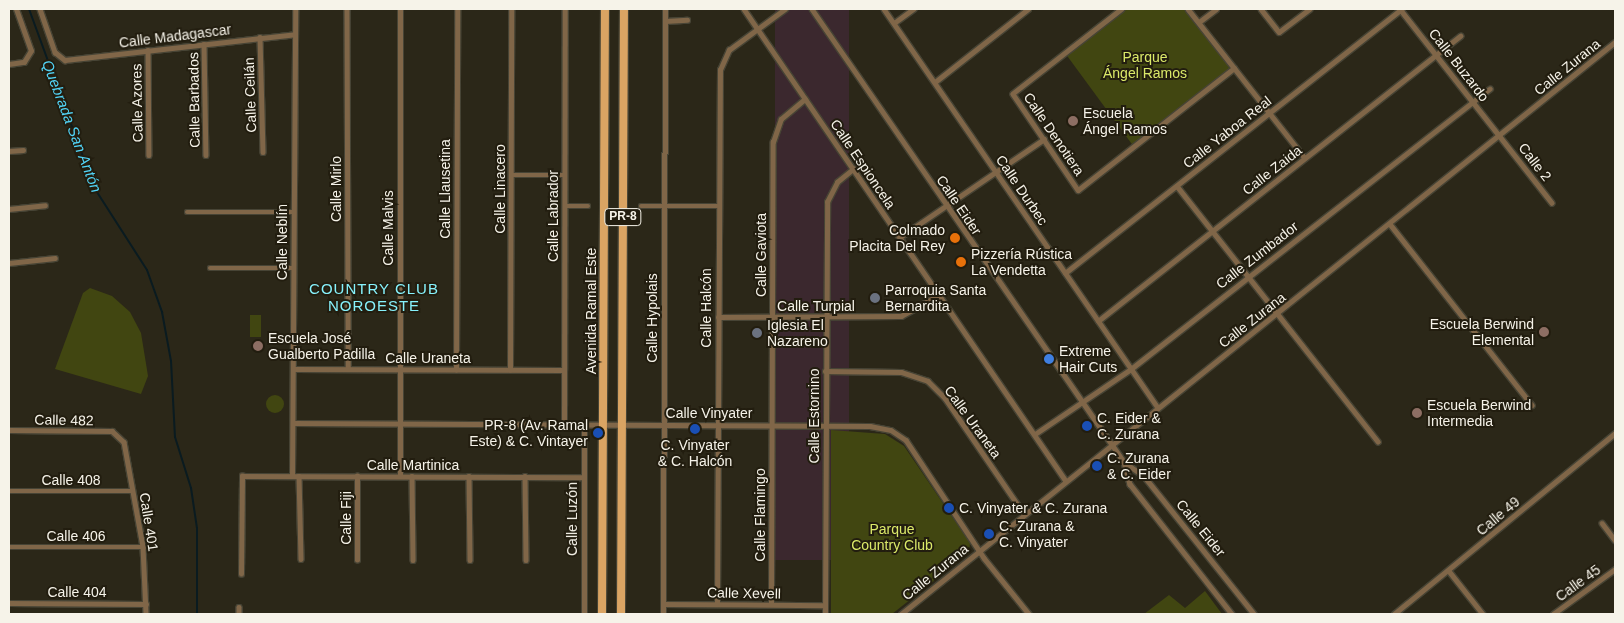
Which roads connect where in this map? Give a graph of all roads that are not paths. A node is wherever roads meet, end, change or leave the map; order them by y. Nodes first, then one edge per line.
1 (16, 9) edge
2 (40, 9) edge
3 (295, 9) edge
4 (347, 9) edge
5 (400, 9) edge
6 (457, 9) edge
7 (511, 9) edge
8 (565, 9) edge
9 (605, 9) edge
10 (624, 9) edge
11 (665, 9) edge
12 (744, 9) edge
13 (786, 9) edge
14 (812, 9) edge
15 (884, 9) edge
16 (913, 9) edge
17 (1028, 9) edge
18 (1122, 9) edge
19 (1188, 9) edge
20 (1216, 9) edge
21 (1261, 9) edge
22 (1309, 9) edge
23 (1401, 9) edge
24 (687, 20) dead end
25 (665, 21) junction
26 (1199, 22) junction
27 (894, 23) junction
28 (757, 28) junction
29 (295, 34) junction
30 (1460, 36) dead end
31 (260, 37) junction
32 (1615, 42) edge
33 (204, 44) junction
34 (148, 50) junction
35 (1436, 55) junction
36 (9, 64) edge
37 (1234, 68) junction
38 (935, 82) junction
39 (1490, 89) dead end
40 (805, 99) junction
41 (1472, 101) junction
42 (1270, 113) junction
43 (1500, 135) junction
44 (1044, 139) junction
45 (23, 150) dead end
46 (9, 152) edge
47 (263, 152) dead end
48 (149, 155) dead end
49 (206, 155) dead end
50 (1306, 158) junction
51 (853, 169) junction
52 (996, 172) junction
53 (511, 175) junction
54 (564, 175) junction
55 (1176, 186) junction
56 (1552, 203) dead end
57 (45, 205) dead end
58 (565, 206) junction
59 (588, 206) dead end
60 (641, 206) dead end
61 (664, 206) junction
62 (717, 206) junction
63 (946, 206) junction
64 (9, 208) edge
65 (187, 212) dead end
66 (294, 212) junction
67 (1390, 224) junction
68 (1212, 232) junction
69 (900, 237) junction
70 (55, 258) dead end
71 (9, 263) edge
72 (210, 268) dead end
73 (293, 268) junction
74 (1065, 273) junction
75 (1248, 277) junction
76 (939, 295) junction
77 (1277, 314) junction
78 (718, 317) junction
79 (772, 317) junction
80 (826, 317) junction
81 (1098, 321) junction
82 (294, 369) junction
83 (348, 369) junction
84 (1131, 369) junction
85 (400, 370) junction
86 (456, 370) junction
87 (510, 370) junction
88 (563, 370) junction
89 (825, 372) junction
90 (1082, 403) junction
91 (1532, 405) dead end
92 (1158, 407) junction
93 (294, 423) junction
94 (400, 424) junction
95 (564, 424) junction
96 (584, 424) junction
97 (602, 424) junction
98 (623, 424) junction
99 (663, 425) junction
100 (718, 425) junction
101 (771, 425) junction
102 (826, 425) junction
103 (9, 430) edge
104 (1615, 433) edge
105 (1035, 434) junction
106 (117, 436) joint
107 (1378, 441) dead end
108 (1111, 444) junction
109 (1124, 462) junction
110 (292, 476) junction
111 (299, 476) junction
112 (357, 476) junction
113 (400, 476) junction
114 (412, 476) junction
115 (470, 476) junction
116 (525, 476) junction
117 (583, 477) junction
118 (1066, 481) junction
119 (9, 491) edge
120 (132, 491) junction
121 (1024, 514) junction
122 (1602, 523) dead end
123 (1615, 540) edge
124 (9, 547) edge
125 (143, 547) junction
126 (981, 549) junction
127 (301, 559) dead end
128 (356, 560) dead end
129 (413, 560) dead end
130 (470, 560) dead end
131 (526, 560) dead end
132 (1615, 569) edge
133 (1449, 571) junction
134 (241, 574) dead end
135 (9, 603) edge
136 (717, 603) junction
137 (146, 604) junction
138 (663, 604) junction
139 (771, 604) junction
140 (824, 605) junction
141 (239, 607) dead end
142 (146, 614) edge
143 (240, 614) edge
144 (584, 614) edge
145 (602, 614) edge
146 (621, 614) edge
147 (663, 614) edge
148 (825, 614) edge
149 (901, 614) edge
150 (1029, 614) edge
151 (1232, 614) edge
152 (1254, 614) edge
153 (1394, 614) edge
154 (1483, 614) edge
155 (1553, 614) edge

1 - 36 street
2 - 34 street, Calle Madagascar
3 - 29 street, Calle Neblín
4 - 83 street, Calle Mirlo
5 - 85 street, Calle Malvis
6 - 86 street, Calle Llausetina
7 - 53 street, Calle Linacero
8 - 54 street, Calle Labrador
9 - 97 main road, Avenida Ramal Este / PR-8
10 - 98 main road, PR-8
11 - 25 street, Calle Hypolais
12 - 28 street, Calle Espioncela
13 - 28 street, Calle Halcón
14 - 63 street, Calle Eider
15 - 27 street, Calle Durbec
16 - 27 street
17 - 38 street
18 - 44 street, Calle Denotiera
19 - 26 street
20 - 26 street
21 - 22 street
23 - 35 street, Calle Buzardo
23 - 42 street, Calle Yaboa Real
24 - 25 street
25 - 61 street, Calle Hypolais
26 - 37 street
27 - 38 street, Calle Durbec
28 - 40 street, Calle Espioncela
28 - 62 street, Calle Halcón
29 - 31 street, Calle Madagascar
29 - 66 street, Calle Neblín
30 - 35 street, Calle Zaida
31 - 33 street, Calle Madagascar
31 - 47 street, Calle Ceilán
32 - 43 street, Calle Zurana
33 - 34 street, Calle Madagascar
33 - 49 street, Calle Barbados
34 - 48 street, Calle Azores
35 - 41 street, Calle Buzardo
35 - 50 street, Calle Zaida
37 - 42 street
37 - 44 street, Calle Denotiera
38 - 52 street, Calle Durbec
39 - 41 street, Calle Zumbador
40 - 51 street, Calle Espioncela
40 - 79 street, Calle Gaviota
41 - 43 street, Calle Buzardo
41 - 75 street, Calle Zumbador
42 - 50 street
42 - 55 street, Calle Yaboa Real
43 - 56 street, Calle 2
43 - 67 street, Calle Zurana
44 - 52 street
45 - 46 street
50 - 68 street, Calle Zaida
51 - 69 street, Calle Espioncela
51 - 80 street, Calle Estornino
52 - 63 street
52 - 74 street, Calle Durbec
53 - 54 street
53 - 87 street, Calle Linacero
54 - 58 street, Calle Labrador
55 - 68 street
55 - 74 street, Calle Yaboa Real
57 - 64 street
58 - 59 street
58 - 88 street, Calle Labrador
60 - 61 street
61 - 62 street
61 - 99 street, Calle Hypolais
62 - 78 street, Calle Halcón
63 - 69 street
63 - 90 street, Calle Eider
65 - 66 street
66 - 73 street, Calle Neblín
67 - 77 street, Calle Zurana
67 - 91 street
68 - 75 street
68 - 81 street, Calle Zaida
69 - 76 street, Calle Espioncela
70 - 71 street
72 - 73 street
73 - 82 street, Calle Neblín
74 - 81 street, Calle Durbec
75 - 77 street
75 - 84 street, Calle Zumbador
76 - 80 street, Calle Turpial
76 - 105 street, Calle Espioncela
77 - 92 street, Calle Zurana
77 - 107 street
78 - 79 street, Calle Turpial
78 - 100 street, Calle Halcón
79 - 80 street, Calle Turpial
79 - 101 street, Calle Gaviota
80 - 89 street, Calle Estornino
81 - 84 street, Calle Durbec
82 - 83 street, Calle Uraneta
82 - 93 street, Calle Neblín
83 - 85 street, Calle Uraneta
84 - 90 street, Calle Zumbador
84 - 92 street, Calle Durbec
85 - 86 street, Calle Uraneta
85 - 94 street, Calle Malvis
86 - 87 street, Calle Uraneta
87 - 88 street, Calle Uraneta
88 - 95 street, Calle Labrador
89 - 102 street, Calle Estornino
89 - 121 street, Calle Uraneta
90 - 105 street, Calle Zumbador
90 - 108 street, Calle Eider
92 - 108 street, Calle Zurana
93 - 94 street, Calle Vinyater
93 - 110 street, Calle Neblín
94 - 95 street, Calle Vinyater
94 - 113 street, Calle Malvis
95 - 96 street, Calle Vinyater
96 - 97 street, Calle Vinyater
96 - 117 street, Calle Luzón
97 - 98 street, Calle Vinyater
97 - 145 main road, Avenida Ramal Este / PR-8
98 - 99 street, Calle Vinyater
98 - 146 main road, PR-8
99 - 100 street, Calle Vinyater
99 - 138 street, Calle Hypolais
100 - 101 street, Calle Vinyater
100 - 136 street, Calle Halcón
101 - 102 street, Calle Vinyater
101 - 139 street, Calle Flamingo
102 - 126 street, Calle Vinyater
102 - 140 street, Calle Estornino
103 - 106 street, Calle 482
104 - 133 street, Calle 49
105 - 118 street, Calle Espioncela
106 - 120 street, Calle 401
108 - 109 street, Calle Eider
108 - 118 street, Calle Zurana
109 - 151 street, Calle Eider
109 - 152 street, Calle Eider
110 - 111 street, Calle Martinica
110 - 134 street, Calle Martinica
111 - 112 street, Calle Martinica
111 - 127 street
112 - 113 street, Calle Martinica
112 - 128 street, Calle Fiji
113 - 114 street, Calle Martinica
114 - 115 street, Calle Martinica
114 - 129 street
115 - 116 street, Calle Martinica
115 - 130 street
116 - 117 street, Calle Martinica
116 - 131 street
117 - 144 street, Calle Luzón
118 - 121 street, Calle Zurana
119 - 120 street, Calle 408
120 - 125 street, Calle 401
121 - 126 street, Calle Zurana
122 - 123 street
124 - 125 street, Calle 406
125 - 137 street, Calle 401
126 - 149 street, Calle Zurana
126 - 150 street, Calle Vinyater
132 - 155 street, Calle 45
133 - 153 street, Calle 49
133 - 154 street
135 - 137 street, Calle 404
136 - 138 street, Calle Xevell
136 - 139 street, Calle Xevell
137 - 142 street, Calle 401
138 - 147 street, Calle Hypolais
139 - 140 street, Calle Xevell
140 - 148 street, Calle Estornino
141 - 143 street

